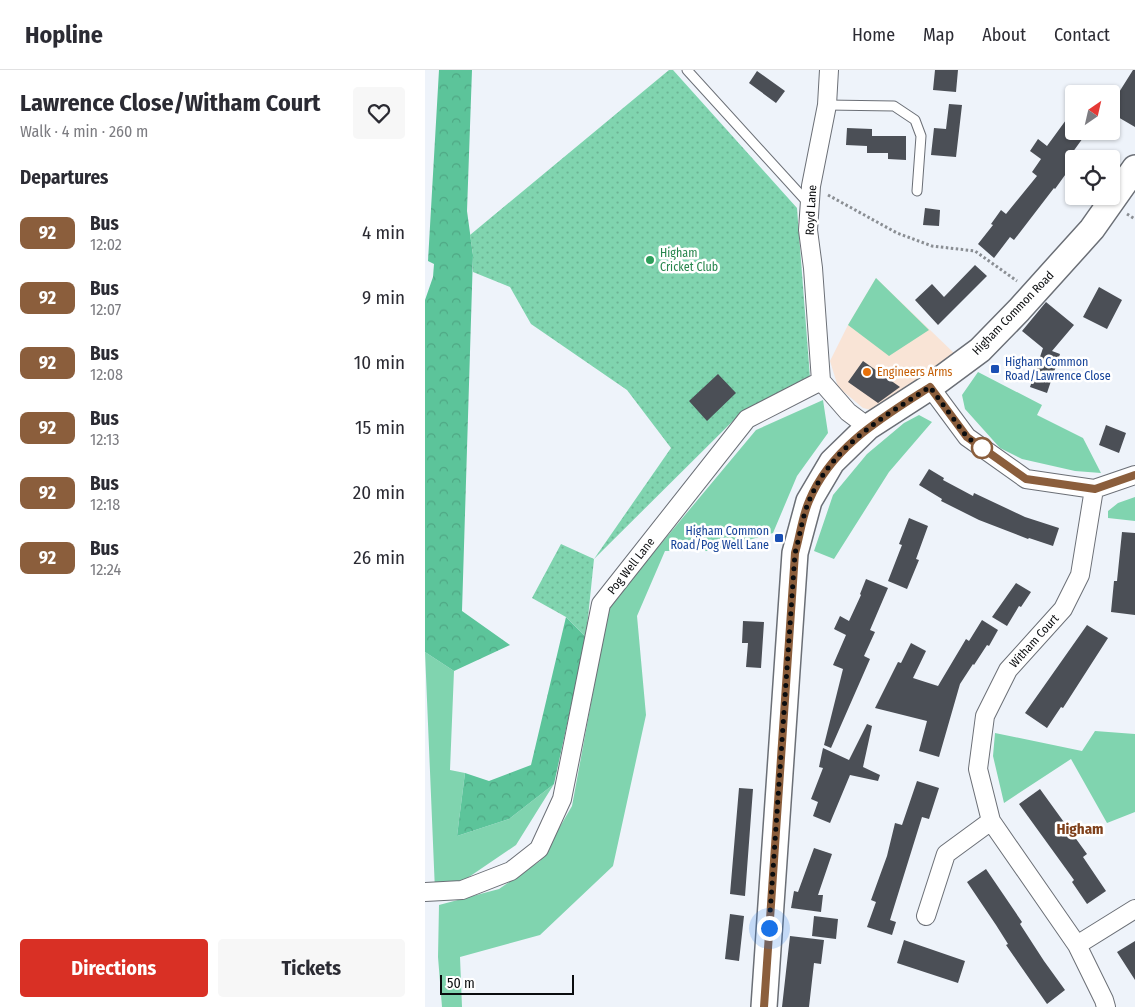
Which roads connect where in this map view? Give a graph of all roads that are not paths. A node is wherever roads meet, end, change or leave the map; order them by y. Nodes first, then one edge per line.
1 (687, 70) edge
2 (829, 70) edge
3 (827, 104) junction
4 (1135, 168) edge
5 (917, 192) dead end
6 (809, 204) junction
7 (821, 381) junction
8 (930, 387) junction
9 (869, 427) junction
10 (1135, 475) edge
11 (1095, 489) junction
12 (991, 821) junction
13 (425, 892) edge
14 (1135, 909) edge
15 (926, 916) dead end
16 (1077, 946) junction
17 (763, 1007) edge
18 (1106, 1007) edge

1 - 6 lane
2 - 3 street, Royd Lane
3 - 5 lane
3 - 6 street, Royd Lane
4 - 8 street, Higham Common Road
6 - 7 street, Royd Lane
7 - 9 street
7 - 13 street, Pog Well Lane
8 - 9 street, Higham Common Road
8 - 11 street
9 - 17 street, Higham Common Road
10 - 11 street
11 - 12 street, Witham Court
12 - 15 street
12 - 16 street, Witham Court
14 - 16 street
16 - 18 street, Witham Court

